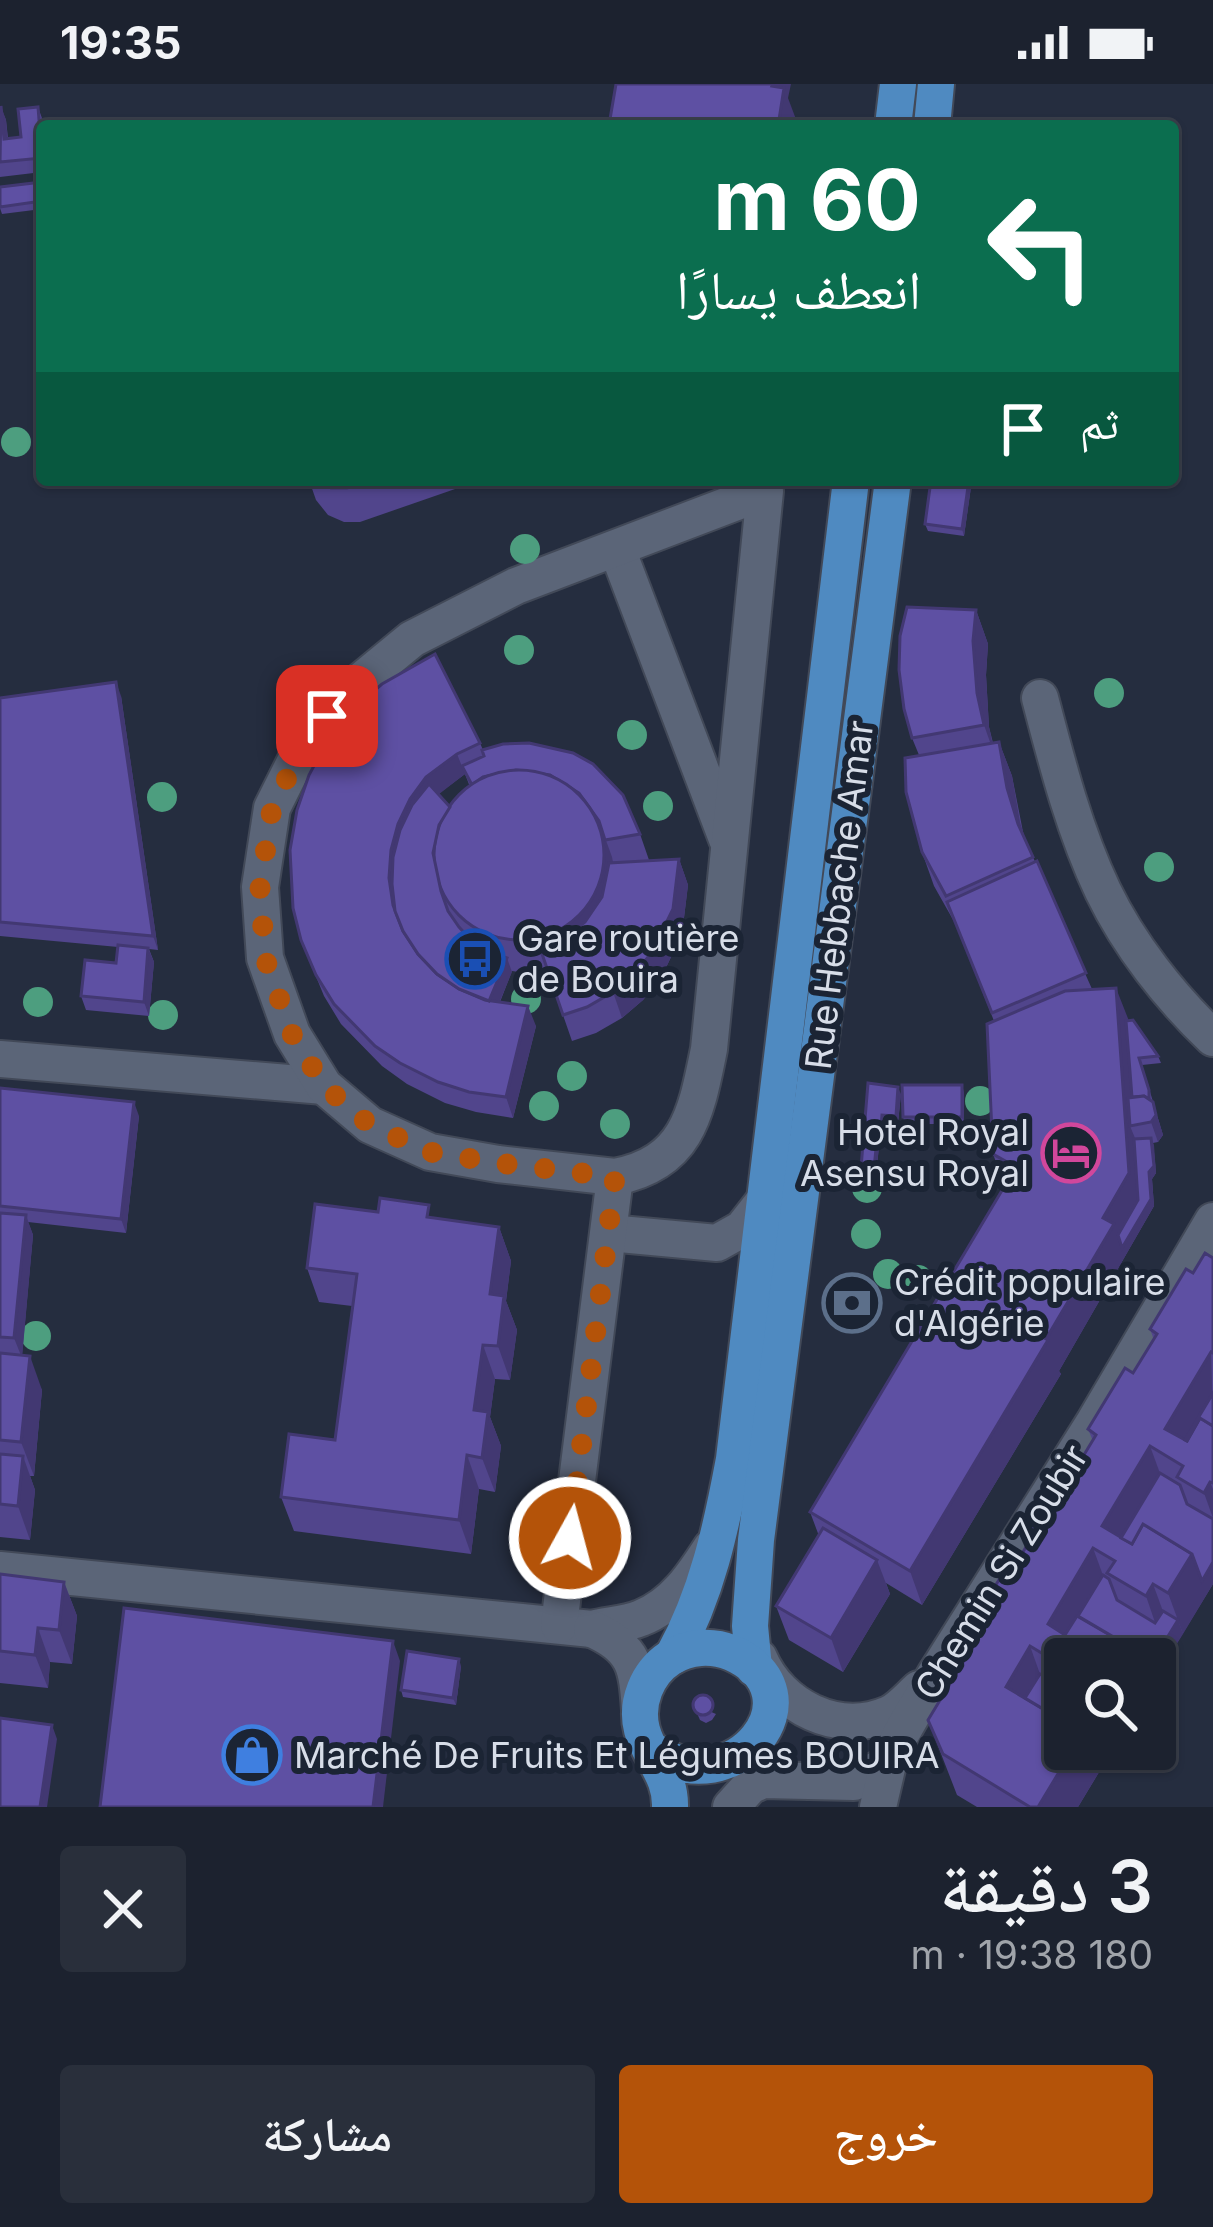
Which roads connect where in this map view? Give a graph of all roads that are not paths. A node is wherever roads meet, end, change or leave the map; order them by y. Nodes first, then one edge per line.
1 (898, 84) edge
2 (936, 84) edge
3 (894, 120) edge
4 (933, 120) edge
5 (773, 486) edge
6 (775, 486) edge
7 (850, 486) edge
8 (891, 486) edge
9 (617, 549) junction
10 (1040, 698) dead end
11 (730, 848) junction
12 (1213, 1038) edge
13 (0, 1059) edge
14 (324, 1086) junction
15 (615, 1177) junction
16 (764, 1201) junction
17 (1213, 1221) edge
18 (609, 1233) junction
19 (721, 1533) junction
20 (0, 1570) edge
21 (576, 1627) junction
22 (751, 1631) junction
23 (673, 1656) junction
24 (935, 1675) junction
25 (784, 1694) junction
26 (640, 1710) junction
27 (652, 1750) junction
28 (736, 1787) edge
29 (876, 1789) edge
30 (670, 1807) edge
31 (799, 1807) edge

1 - 3 main road
2 - 4 main road
5 - 9 street
6 - 11 street
7 - 16 main road, Rue Hebbache Amar
8 - 22 main road, Rue Hebbache Amar
9 - 11 street
9 - 14 street
10 - 12 street
11 - 15 street
13 - 14 street
14 - 15 street
15 - 18 street
16 - 18 street
16 - 19 main road, Rue Hebbache Amar
17 - 24 street, Chemin Si Zoubir
18 - 21 street
19 - 21 street
19 - 23 main road, Rue Hebbache Amar
20 - 21 street
21 - 26 street
22 - 25 main road, Rue Hebbache Amar
22 - 25 street
23 - 25 main road
23 - 26 main road
24 - 25 street
24 - 29 street, Chemin Si Zoubir
25 - 28 main road
25 - 29 street
26 - 27 main road
27 - 28 main road
27 - 30 main road
28 - 29 street
28 - 31 street

